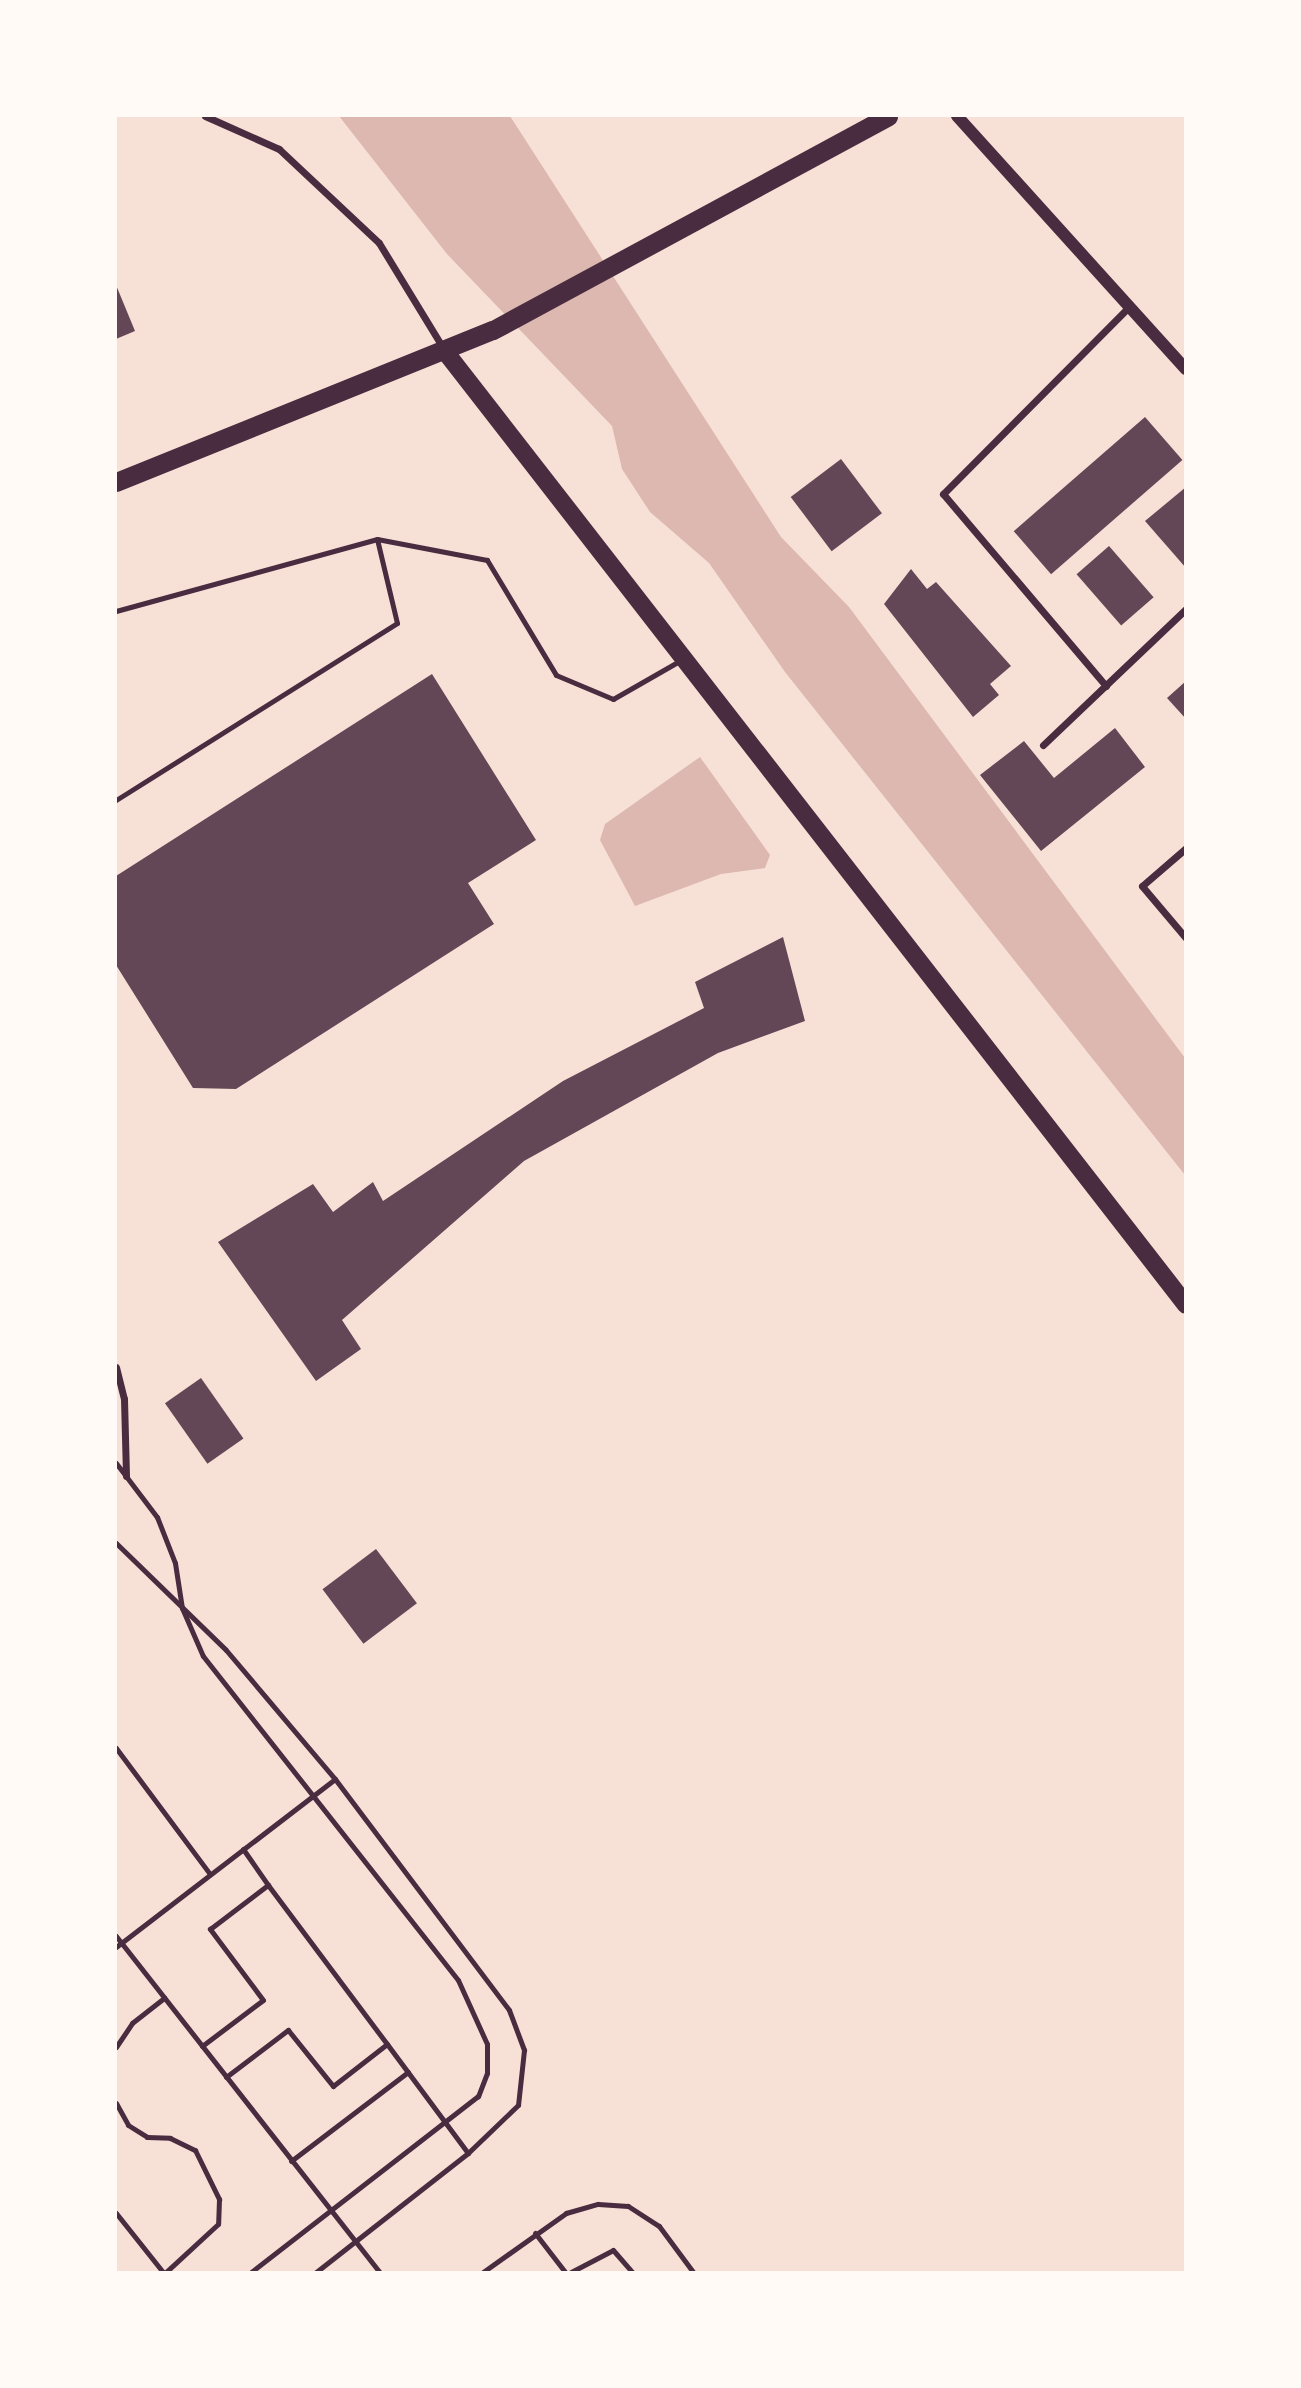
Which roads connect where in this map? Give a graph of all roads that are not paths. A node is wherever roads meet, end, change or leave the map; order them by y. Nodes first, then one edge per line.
1 (205, 116) edge
2 (888, 116) edge
3 (957, 116) edge
4 (1130, 306) junction
5 (444, 349) junction
6 (1184, 365) edge
7 (116, 482) edge
8 (377, 539) junction
9 (1185, 609) edge
10 (116, 611) edge
11 (684, 658) junction
12 (1106, 686) junction
13 (1042, 745) dead end
14 (116, 800) edge
15 (1185, 848) edge
16 (1185, 938) edge
17 (1185, 1305) edge
18 (116, 1367) edge
19 (116, 1462) edge
20 (126, 1476) junction
21 (116, 1543) edge
22 (182, 1608) junction
23 (116, 1748) edge
24 (335, 1779) junction
25 (315, 1795) junction
26 (243, 1850) junction
27 (211, 1874) junction
28 (268, 1885) junction
29 (116, 1936) edge
30 (118, 1945) edge
31 (164, 1998) junction
32 (387, 2044) junction
33 (202, 2046) junction
34 (116, 2047) edge
35 (408, 2072) junction
36 (226, 2077) junction
37 (116, 2103) edge
38 (447, 2124) junction
39 (468, 2153) junction
40 (291, 2161) junction
41 (330, 2210) junction
42 (116, 2213) edge
43 (535, 2233) junction
44 (354, 2241) junction
45 (165, 2273) edge
46 (251, 2273) edge
47 (316, 2273) edge
48 (379, 2273) edge
49 (483, 2273) edge
50 (565, 2273) edge
51 (571, 2273) edge
52 (632, 2273) edge
53 (693, 2273) edge

1 - 5 street
2 - 5 highway
3 - 4 street
4 - 6 street
4 - 12 street
5 - 7 highway
5 - 11 main road
8 - 10 lane
8 - 11 lane
8 - 14 lane
9 - 12 street
11 - 17 main road
12 - 13 street
15 - 16 street
18 - 20 street
19 - 20 lane
20 - 22 lane
21 - 22 lane
22 - 24 lane
22 - 25 lane
23 - 27 lane
24 - 25 lane
24 - 39 lane
25 - 26 lane
25 - 38 lane
26 - 27 lane
26 - 28 lane
27 - 30 lane
28 - 32 lane
28 - 33 lane
29 - 30 lane
30 - 31 lane
31 - 33 lane
31 - 34 lane
32 - 35 lane
32 - 36 lane
33 - 36 lane
35 - 38 lane
35 - 40 lane
36 - 40 lane
37 - 45 lane
38 - 39 lane
38 - 41 lane
39 - 44 lane
40 - 41 lane
41 - 44 lane
41 - 46 lane
42 - 45 lane
43 - 49 lane
43 - 50 lane
43 - 53 lane
44 - 47 lane
44 - 48 lane
51 - 52 lane

